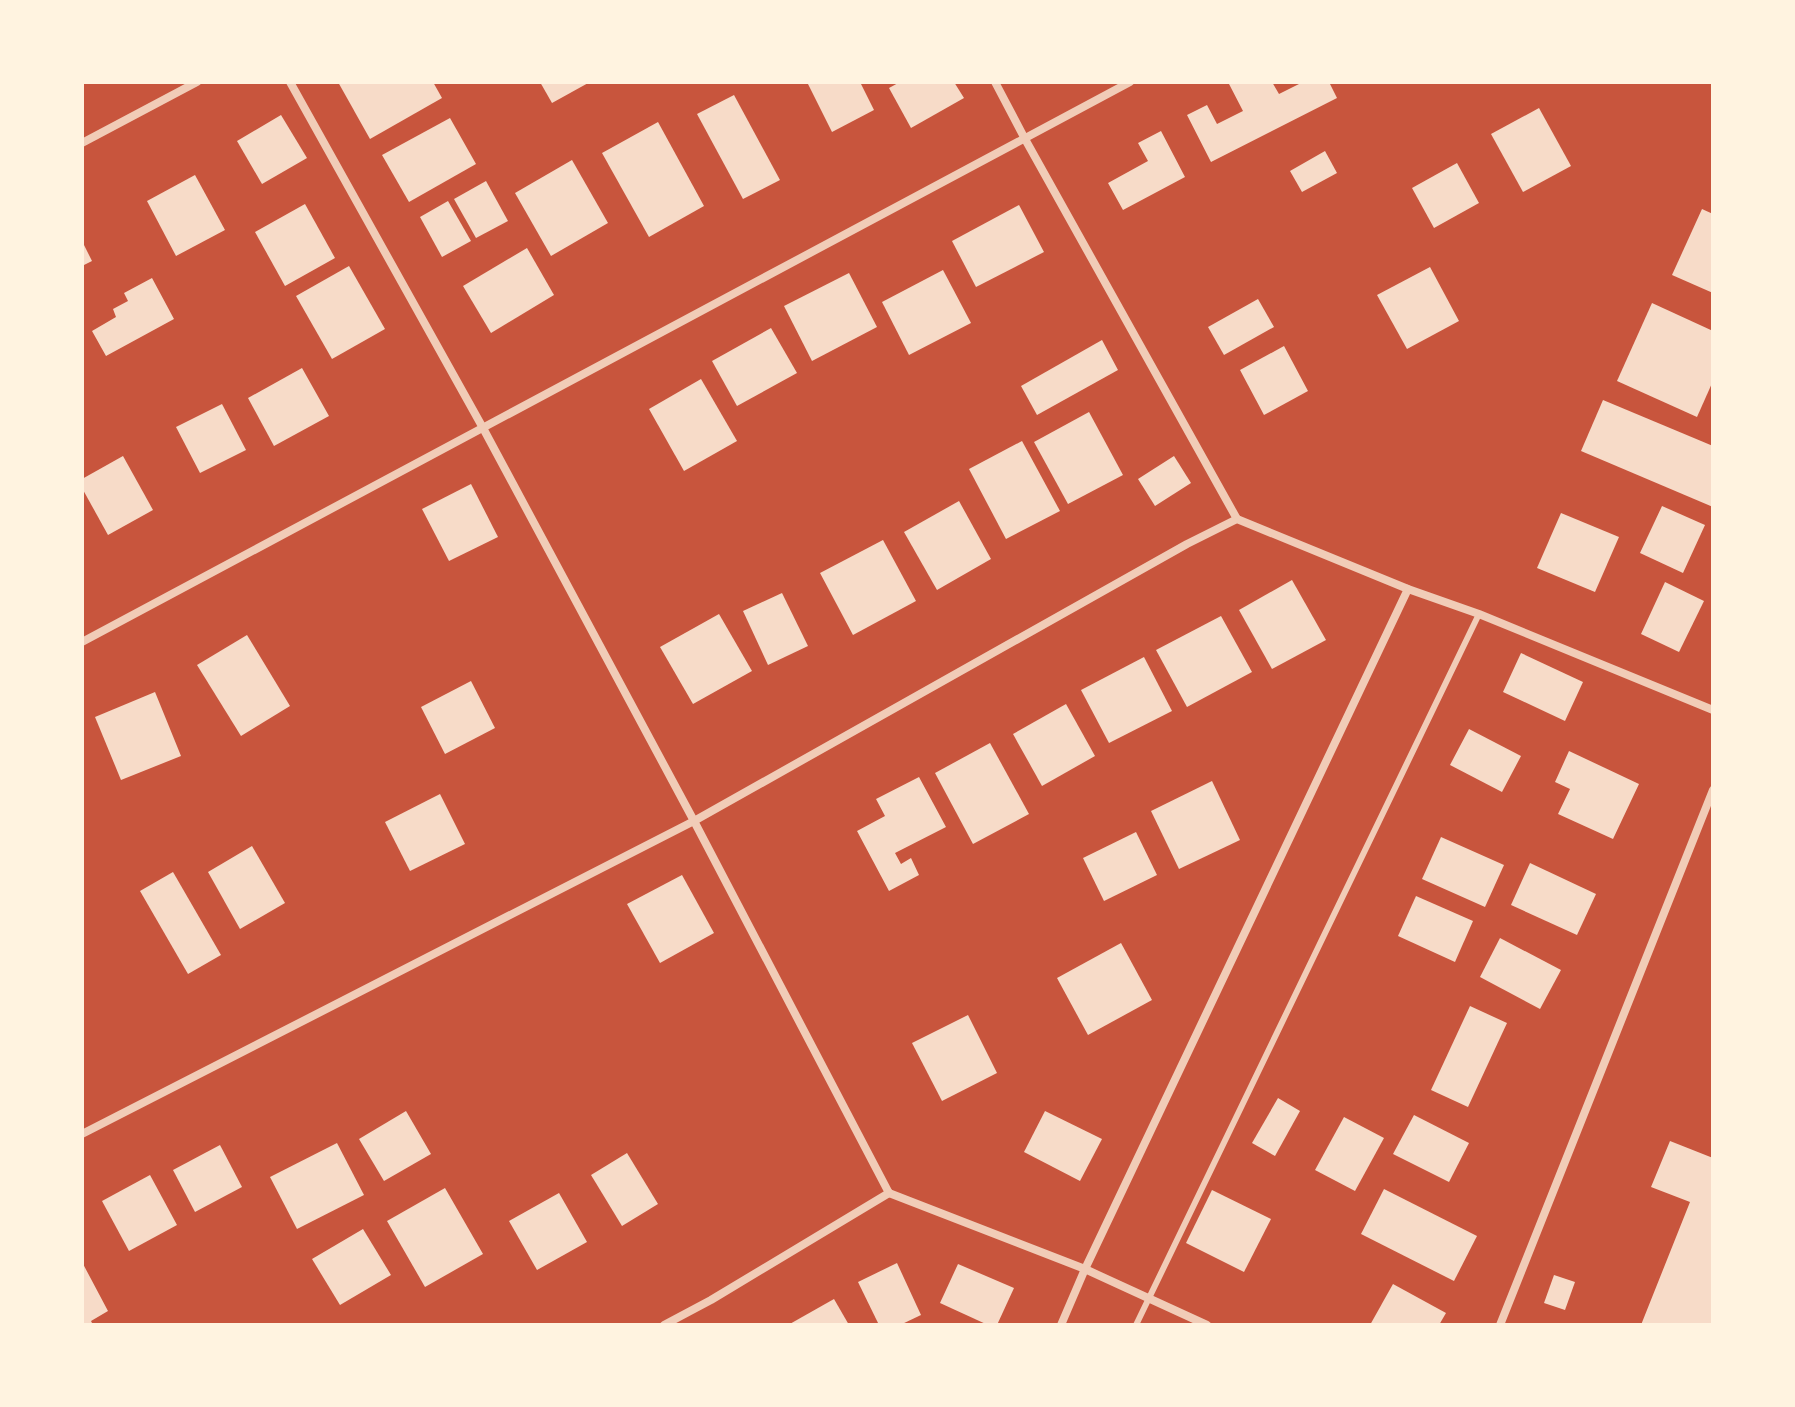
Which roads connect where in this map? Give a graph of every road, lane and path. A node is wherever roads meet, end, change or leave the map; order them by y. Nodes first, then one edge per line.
1 (197, 82) edge
2 (290, 82) edge
3 (995, 82) edge
4 (1130, 82) edge
5 (1025, 139) junction
6 (82, 143) edge
7 (483, 428) junction
8 (1237, 519) junction
9 (1408, 589) junction
10 (1479, 614) junction
11 (82, 642) edge
12 (1713, 710) edge
13 (1713, 790) edge
14 (694, 821) junction
15 (82, 1134) edge
16 (889, 1193) junction
17 (1085, 1269) junction
18 (1149, 1298) junction
19 (664, 1325) edge
20 (1061, 1325) edge
21 (1136, 1325) edge
22 (1207, 1325) edge
23 (1500, 1325) edge

1 - 6 street
2 - 7 street
3 - 5 street
4 - 5 street
5 - 7 street
5 - 8 street
7 - 11 street
7 - 14 street
8 - 9 street
8 - 14 street
9 - 10 street
9 - 17 street
10 - 12 street
10 - 18 lane
13 - 23 street
14 - 15 street
14 - 16 street
16 - 17 street
16 - 19 street
17 - 18 street
17 - 20 street
18 - 21 lane
18 - 22 street

